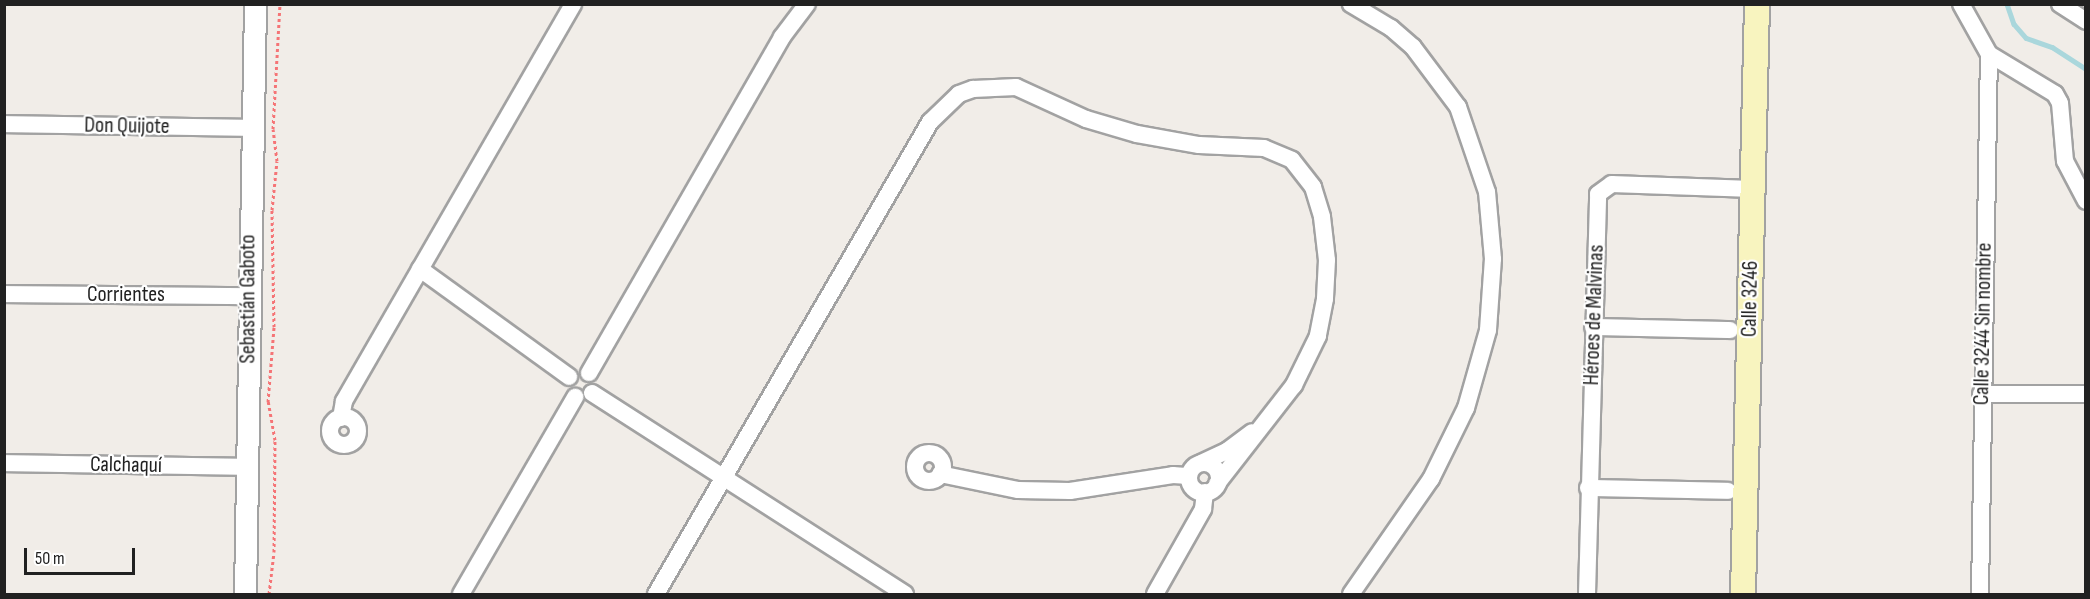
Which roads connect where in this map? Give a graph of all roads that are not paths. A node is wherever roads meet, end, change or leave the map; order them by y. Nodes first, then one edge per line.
1 (255, 4) edge
2 (573, 4) edge
3 (807, 4) edge
4 (1351, 4) edge
5 (1757, 4) edge
6 (1961, 4) edge
7 (2060, 4) edge
8 (2085, 21) edge
9 (1989, 54) junction
10 (4, 124) edge
11 (250, 128) junction
12 (1752, 189) junction
13 (2085, 201) edge
14 (420, 269) junction
15 (4, 294) edge
16 (248, 296) junction
17 (1593, 327) junction
18 (1730, 330) dead end
19 (589, 373) junction
20 (569, 377) junction
21 (592, 393) junction
22 (1982, 393) junction
23 (2085, 394) edge
24 (575, 397) junction
25 (1271, 415) junction
26 (341, 418) dead end
27 (4, 463) edge
28 (248, 467) junction
29 (1195, 470) junction
30 (940, 474) dead end
31 (723, 477) junction
32 (1211, 488) junction
33 (1588, 488) junction
34 (1728, 491) dead end
35 (245, 594) edge
36 (461, 594) edge
37 (656, 594) edge
38 (905, 594) edge
39 (1155, 594) edge
40 (1351, 594) edge
41 (1587, 594) edge
42 (1743, 594) edge
43 (1980, 594) edge

1 - 11 street, Sebastián Gaboto
2 - 14 street
3 - 19 street
4 - 40 street
5 - 12 main road, Calle 3246
6 - 9 street
7 - 8 street
9 - 13 street
9 - 22 street, Calle 3244 Sin nombre
10 - 11 street, Don Quijote
11 - 16 street, Sebastián Gaboto
12 - 17 street, Héroes de Malvinas
12 - 42 main road, Calle 3246
14 - 20 street
14 - 26 street
15 - 16 street, Corrientes
16 - 28 street, Sebastián Gaboto
17 - 18 street
17 - 33 street, Héroes de Malvinas
19 - 20 street
19 - 21 street
20 - 24 street
21 - 24 street
21 - 31 street
22 - 23 street
22 - 43 street, Calle 3244 Sin nombre
24 - 36 street
25 - 29 street
25 - 31 street
25 - 32 street
27 - 28 street, Calchaquí
28 - 35 street, Sebastián Gaboto
29 - 30 street
29 - 32 street
29 - 32 street
31 - 37 street
31 - 38 street
32 - 39 street
33 - 34 street
33 - 41 street, Héroes de Malvinas

